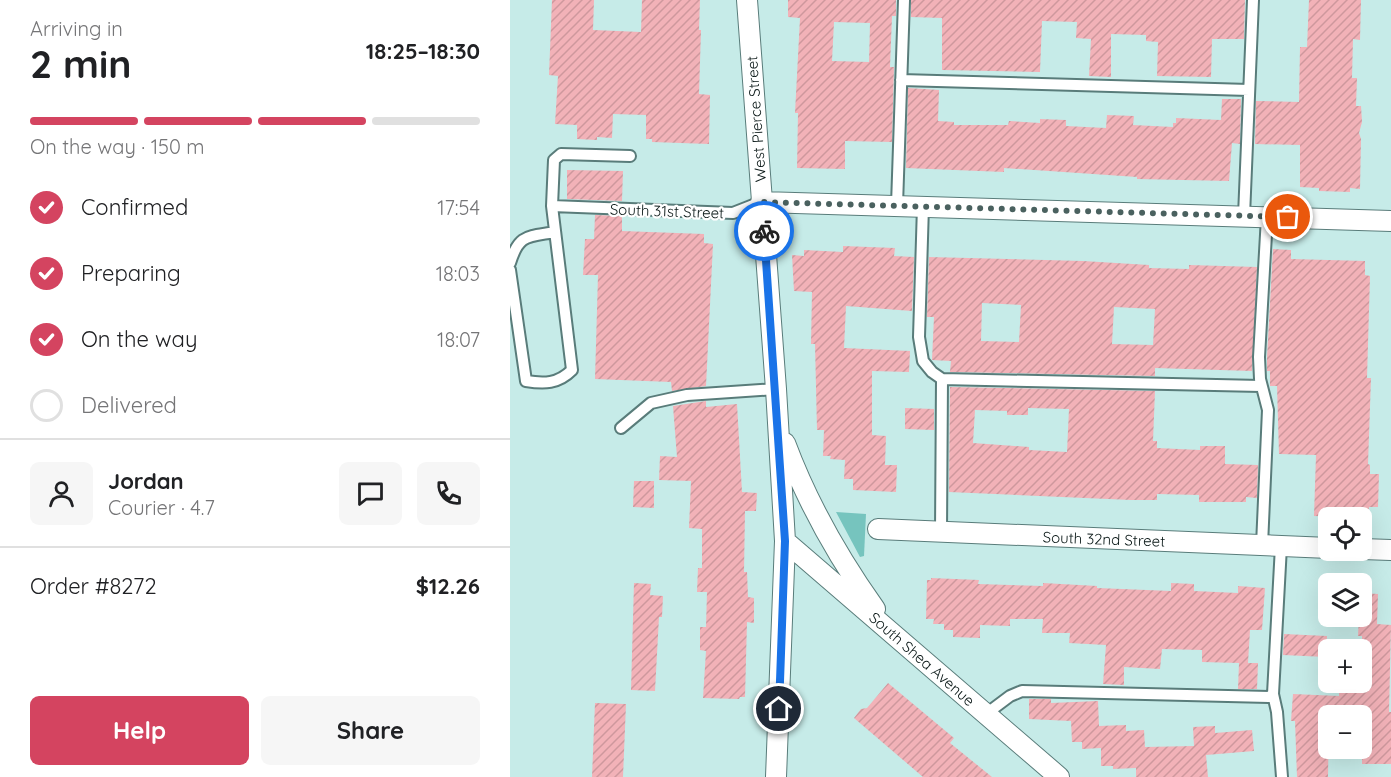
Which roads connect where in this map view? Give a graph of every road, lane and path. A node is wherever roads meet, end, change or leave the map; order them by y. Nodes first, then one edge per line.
1 (747, 0) edge
2 (904, 0) edge
3 (1253, 0) edge
4 (901, 80) junction
5 (1249, 90) junction
6 (630, 156) dead end
7 (761, 202) junction
8 (897, 205) junction
9 (552, 206) junction
10 (923, 206) junction
11 (1244, 216) junction
12 (1267, 216) junction
13 (1391, 221) edge
14 (555, 232) junction
15 (510, 263) edge
16 (510, 270) edge
17 (942, 379) junction
18 (1261, 386) junction
19 (776, 389) junction
20 (778, 423) junction
21 (621, 428) dead end
22 (878, 529) dead end
23 (941, 532) junction
24 (785, 541) junction
25 (1272, 545) junction
26 (1318, 547) edge
27 (1372, 549) edge
28 (1391, 550) edge
29 (892, 633) junction
30 (1273, 694) junction
31 (986, 714) junction
32 (776, 777) edge
33 (1059, 777) edge
34 (1282, 777) edge

1 - 7 street, West Pierce Street
2 - 4 lane
3 - 5 lane
4 - 5 lane
4 - 8 lane
5 - 11 lane
6 - 9 lane
7 - 8 street, South 31st Street
7 - 9 lane, South 31st Street
7 - 19 street, West Pierce Street
8 - 10 street, South 31st Street
9 - 14 lane
10 - 11 street, South 31st Street
10 - 17 lane
11 - 12 street, South 31st Street
12 - 13 street, South 31st Street
12 - 18 lane
14 - 15 lane
14 - 16 lane
17 - 18 lane
17 - 23 lane
18 - 25 lane
19 - 20 street, West Pierce Street
19 - 21 lane
20 - 24 street, West Pierce Street
20 - 29 street
22 - 23 street, South 32nd Street
23 - 25 street, South 32nd Street
24 - 29 street, South Shea Avenue
24 - 32 street, West Pierce Street
25 - 26 street, South 32nd Street
25 - 30 lane
27 - 28 street
29 - 31 street, South Shea Avenue
30 - 31 lane
30 - 34 lane
31 - 33 street, South Shea Avenue

